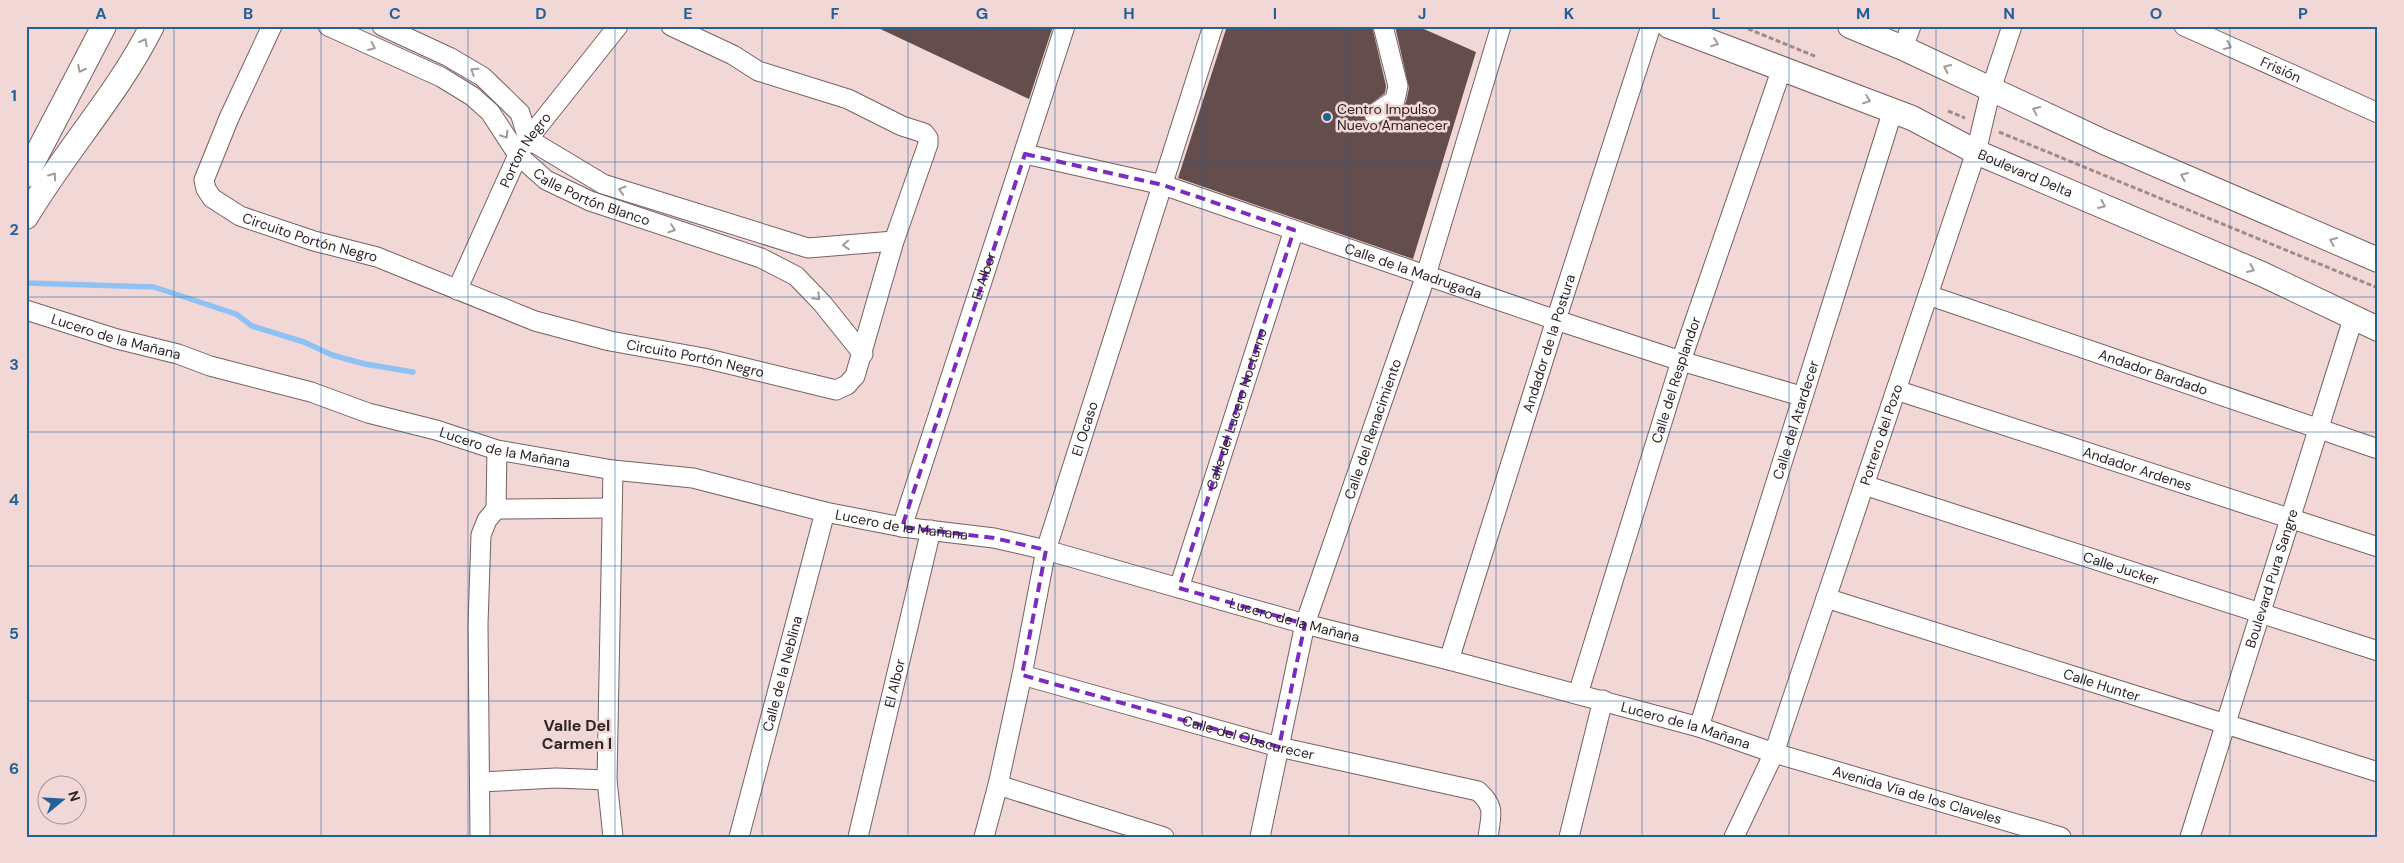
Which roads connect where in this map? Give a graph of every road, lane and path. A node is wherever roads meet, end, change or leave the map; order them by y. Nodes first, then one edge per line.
1 (104, 26) edge
2 (152, 26) edge
3 (272, 26) edge
4 (328, 26) edge
5 (382, 26) edge
6 (618, 26) edge
7 (671, 26) edge
8 (1065, 26) edge
9 (1213, 26) edge
10 (1383, 26) edge
11 (1501, 26) edge
12 (1651, 26) edge
13 (1669, 26) edge
14 (1741, 26) edge
15 (1850, 26) edge
16 (2012, 26) edge
17 (2184, 26) edge
18 (1907, 37) edge
19 (1822, 59) dead end
20 (1782, 68) junction
21 (1991, 89) junction
22 (1892, 110) junction
23 (1947, 111) dead end
24 (2378, 113) edge
25 (1374, 114) dead end
26 (1983, 126) junction
27 (528, 139) junction
28 (1976, 152) junction
29 (1025, 154) junction
30 (518, 155) junction
31 (26, 175) edge
32 (1163, 185) junction
33 (26, 217) edge
34 (1294, 230) junction
35 (894, 241) junction
36 (808, 248) junction
37 (2377, 259) edge
38 (1426, 275) junction
39 (796, 276) junction
40 (2378, 288) edge
41 (457, 290) junction
42 (1928, 295) junction
43 (26, 310) edge
44 (2354, 319) junction
45 (1556, 320) junction
46 (2378, 329) edge
47 (862, 354) junction
48 (1681, 361) junction
49 (1896, 390) junction
50 (1801, 396) junction
51 (2318, 430) junction
52 (2378, 449) edge
53 (497, 450) junction
54 (613, 470) junction
55 (1864, 485) junction
56 (611, 508) junction
57 (496, 509) junction
58 (825, 512) junction
59 (2290, 519) junction
60 (902, 527) junction
61 (931, 530) junction
62 (2378, 547) edge
63 (1046, 550) junction
64 (1179, 588) junction
65 (1826, 598) junction
66 (2260, 613) junction
67 (1305, 624) junction
68 (2378, 651) edge
69 (1449, 660) junction
70 (1022, 675) junction
71 (1578, 694) junction
72 (1603, 700) junction
73 (2225, 724) junction
74 (1698, 727) junction
75 (1279, 748) junction
76 (1774, 753) junction
77 (2378, 772) edge
78 (607, 780) junction
79 (480, 782) junction
80 (998, 785) junction
81 (480, 837) edge
82 (613, 837) edge
83 (739, 837) edge
84 (858, 837) edge
85 (984, 837) edge
86 (1164, 837) edge
87 (1260, 837) edge
88 (1488, 837) edge
89 (1569, 837) edge
90 (1734, 837) edge
91 (2061, 837) edge
92 (2190, 837) edge

1 -> 31 main road
33 -> 2 main road
3 - 41 street, Circuito Portón Negro
4 -> 30 street, Calle Portón Blanco
27 -> 5 street
6 - 27 street, Porton Negro
7 - 35 street, Circuito Portón Negro
8 - 29 street, El Albor
9 - 32 street, El Ocaso
10 - 25 street
11 - 38 street, Calle del Renacimiento
12 - 45 street, Andador de la Postura
13 -> 20 main road, Boulevard Delta
14 - 19 path
15 - 18 main road
16 - 21 street, Potrero del Pozo
17 -> 24 street, Frisión
21 -> 18 main road
20 -> 22 main road, Boulevard Delta
20 - 48 street, Calle del Resplandor
21 - 26 street, Potrero del Pozo
37 -> 21 main road
22 - 28 main road, Boulevard Delta
22 - 50 street, Calle del Atardecer
23 - 26 path
26 - 28 street, Potrero del Pozo
26 - 40 path
27 - 30 street, Porton Negro
36 -> 27 street, Calle Portón Blanco
28 - 42 street, Potrero del Pozo
28 -> 44 main road, Boulevard Delta
29 - 32 street, Calle de la Madrugada
29 - 60 street, El Albor
30 -> 39 street, Calle Portón Blanco
30 - 41 street, Porton Negro
32 - 34 street, Calle de la Madrugada
32 - 63 street, El Ocaso
34 - 38 street, Calle de la Madrugada
34 - 64 street, Calle del Lucero Nocturno
35 -> 36 street, Calle Portón Blanco
35 - 47 street, Circuito Portón Negro
36 - 39 street
38 - 45 street, Calle de la Madrugada
38 - 67 street, Calle del Renacimiento
39 -> 47 street, Calle Portón Blanco
41 - 47 street, Circuito Portón Negro
42 - 49 street, Potrero del Pozo
42 - 51 street, Andador Bardado
43 - 53 street, Lucero de la Mañana
44 - 46 main road, Boulevard Delta
44 - 51 street, Boulevard Pura Sangre
45 - 48 street, Calle de la Madrugada
45 - 69 street, Andador de la Postura
48 - 50 street, Calle de la Madrugada
48 - 71 street, Calle del Resplandor
49 - 55 street, Potrero del Pozo
49 - 59 street, Andador Ardenes
50 - 74 street, Calle del Atardecer
51 - 52 street, Andador Bardado
51 - 59 street, Boulevard Pura Sangre
53 - 54 street, Lucero de la Mañana
53 - 57 street
54 - 56 street
54 - 58 street, Lucero de la Mañana
55 - 65 street, Potrero del Pozo
55 - 66 street, Calle Jucker
56 - 57 street
56 - 78 street
57 - 79 street
58 - 60 street, Lucero de la Mañana
58 - 83 street, Calle de la Neblina
59 - 62 street, Andador Ardenes
59 - 66 street, Boulevard Pura Sangre
60 - 61 street, Lucero de la Mañana
61 - 63 street, Lucero de la Mañana
61 - 84 street, El Albor
63 - 64 street, Lucero de la Mañana
63 - 70 street, El Ocaso
64 - 67 street, Lucero de la Mañana
65 - 73 street, Calle Hunter
65 - 76 street, Potrero del Pozo
66 - 68 street, Calle Jucker
66 - 73 street, Boulevard Pura Sangre
67 - 69 street, Lucero de la Mañana
67 - 75 street, Calle del Renacimiento
69 - 71 street, Lucero de la Mañana
70 - 75 street, Calle del Obscurecer
70 - 80 street, El Ocaso
71 - 72 street, Lucero de la Mañana
72 - 74 street, Lucero de la Mañana
72 - 89 street
73 - 77 street, Calle Hunter
73 - 92 street, Boulevard Pura Sangre
74 - 76 street, Lucero de la Mañana
75 - 87 street, Calle del Renacimiento
75 - 88 street, Calle del Obscurecer
76 - 90 street, Potrero del Pozo
76 - 91 street, Avenida Vía de los Claveles
78 - 79 street
78 - 82 street
79 - 81 street
80 - 85 street, El Ocaso
80 - 86 street

